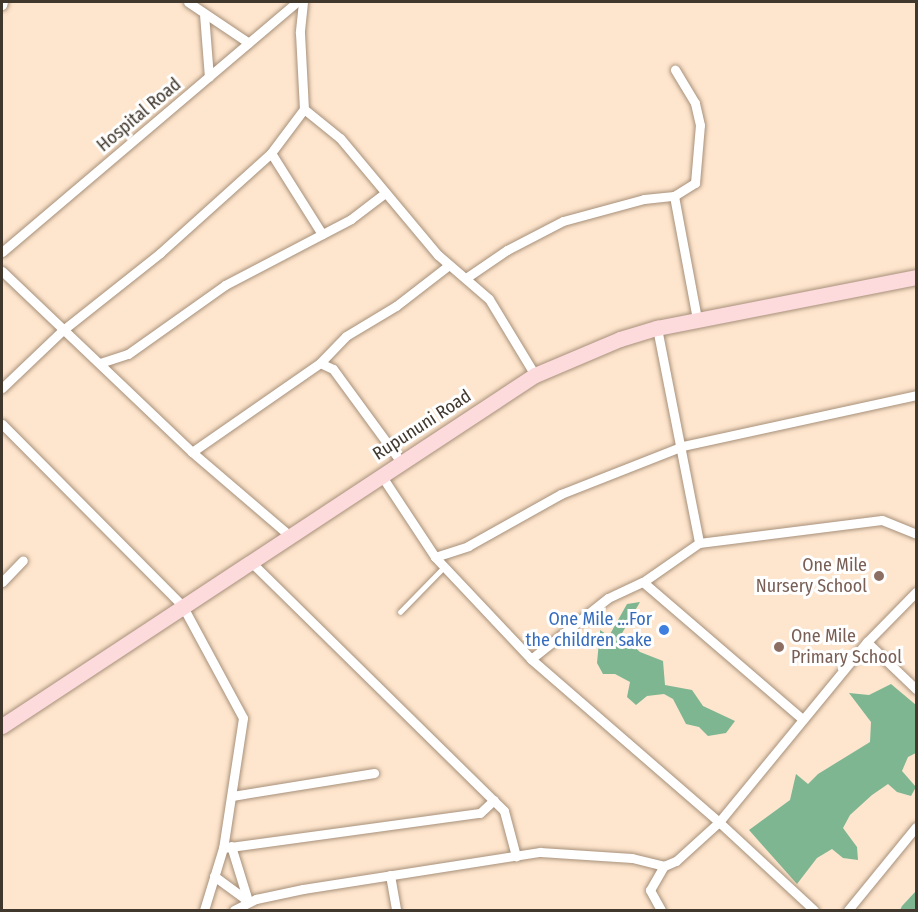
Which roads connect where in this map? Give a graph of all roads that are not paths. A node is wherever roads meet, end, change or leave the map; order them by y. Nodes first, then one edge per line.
1 (188, 2) edge
2 (297, 2) edge
3 (303, 2) edge
4 (204, 14) junction
5 (249, 43) junction
6 (675, 70) dead end
7 (209, 77) junction
8 (304, 109) junction
9 (271, 153) junction
10 (385, 194) junction
11 (674, 196) junction
12 (322, 234) junction
13 (2, 252) edge
14 (449, 265) junction
15 (2, 271) edge
16 (916, 277) edge
17 (466, 278) junction
18 (697, 319) junction
19 (657, 328) junction
20 (63, 330) junction
21 (100, 363) junction
22 (320, 363) junction
23 (536, 375) junction
24 (2, 388) edge
25 (916, 395) edge
26 (2, 424) edge
27 (683, 446) junction
28 (192, 452) junction
29 (401, 462) junction
30 (381, 475) junction
31 (916, 534) edge
32 (291, 537) junction
33 (699, 543) junction
34 (435, 557) junction
35 (23, 560) dead end
36 (253, 564) junction
37 (444, 567) junction
38 (2, 582) edge
39 (643, 582) junction
40 (916, 592) edge
41 (182, 605) junction
42 (400, 612) dead end
43 (867, 642) junction
44 (531, 659) junction
45 (916, 689) edge
46 (802, 719) junction
47 (2, 726) edge
48 (374, 773) dead end
49 (232, 796) junction
50 (494, 800) junction
51 (719, 822) junction
52 (916, 827) edge
53 (227, 847) junction
54 (516, 856) junction
55 (664, 866) junction
56 (390, 875) junction
57 (214, 876) junction
58 (248, 901) junction
59 (204, 910) edge
60 (234, 910) edge
61 (396, 910) edge
62 (661, 910) edge
63 (814, 910) edge
64 (848, 910) edge

1 - 4 street
2 - 5 street, Hospital Road
3 - 8 street
4 - 5 street
4 - 7 street
5 - 7 street, Hospital Road
6 - 11 street
7 - 13 street, Hospital Road
8 - 9 street
8 - 10 street
9 - 12 street
9 - 20 street
10 - 12 street
10 - 14 street
11 - 17 street
11 - 18 street
12 - 21 street
14 - 17 street
14 - 22 street
15 - 20 street
16 - 18 main road, Rupununi Road
17 - 23 street
18 - 19 main road, Rupununi Road
19 - 23 main road, Rupununi Road
19 - 27 street
20 - 21 street
20 - 24 street
21 - 28 street
22 - 28 street
22 - 29 street
23 - 29 main road, Rupununi Road
25 - 27 street
26 - 41 street
27 - 33 street
27 - 34 street
28 - 32 street
29 - 30 main road, Rupununi Road
30 - 32 main road, Rupununi Road
30 - 34 street
31 - 33 street
32 - 36 main road, Rupununi Road
33 - 39 street
34 - 37 street
35 - 38 street
36 - 41 main road, Rupununi Road
36 - 50 street
37 - 42 lane
37 - 44 street
39 - 44 street
39 - 46 street
40 - 43 street
41 - 47 main road, Rupununi Road
41 - 49 street
43 - 45 street
43 - 46 street
44 - 51 street
46 - 51 street
48 - 49 street
49 - 53 street
50 - 53 street
50 - 54 street
51 - 55 street
51 - 63 street
52 - 64 street
53 - 57 street
53 - 58 street
54 - 55 street
54 - 56 street
55 - 62 street
56 - 58 street
56 - 61 street
57 - 58 street
57 - 59 street
58 - 60 street

